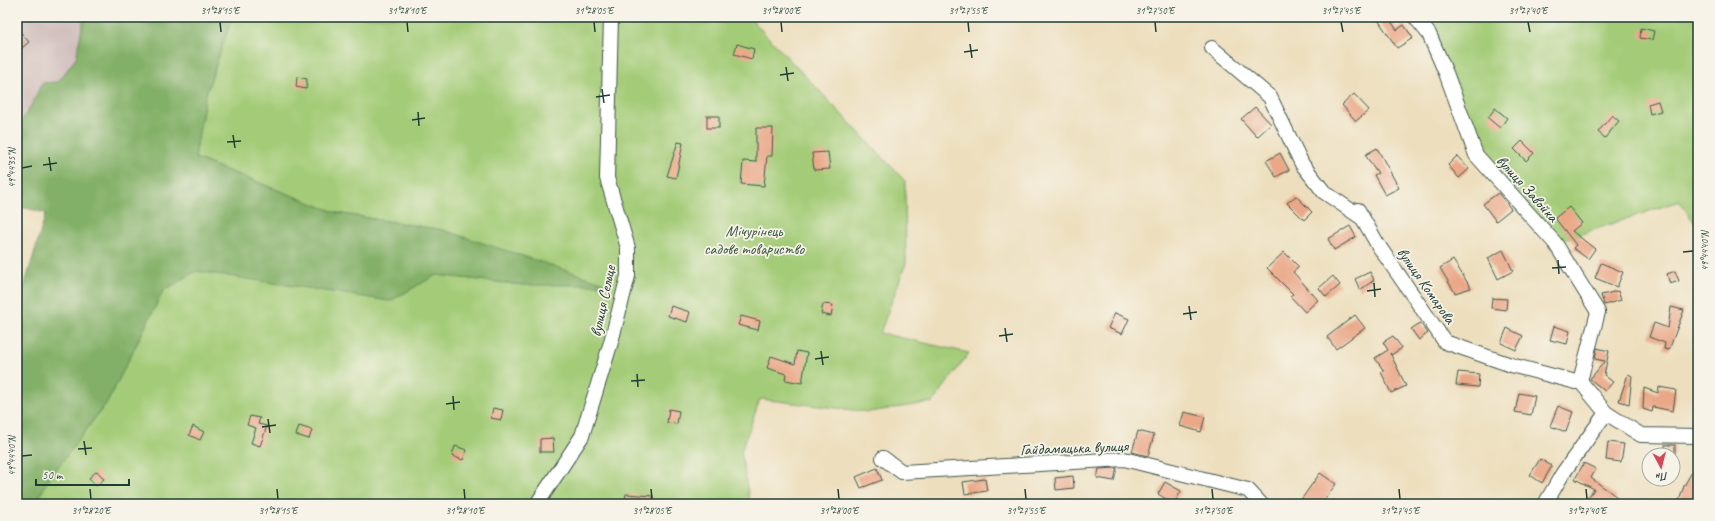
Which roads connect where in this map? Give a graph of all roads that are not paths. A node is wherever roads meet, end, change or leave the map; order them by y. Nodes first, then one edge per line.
1 (610, 17) edge
2 (1415, 17) edge
3 (1212, 48) dead end
4 (1580, 381) junction
5 (1606, 413) junction
6 (1698, 436) edge
7 (884, 458) dead end
8 (537, 504) edge
9 (1261, 504) edge
10 (1546, 504) edge

1 - 8 street, вулиця Сельце
2 - 4 street, вулиця Завойка
3 - 4 street, вулиця Комарова
4 - 5 street
5 - 6 street
5 - 10 street
7 - 9 street, Гайдамацька вулиця

